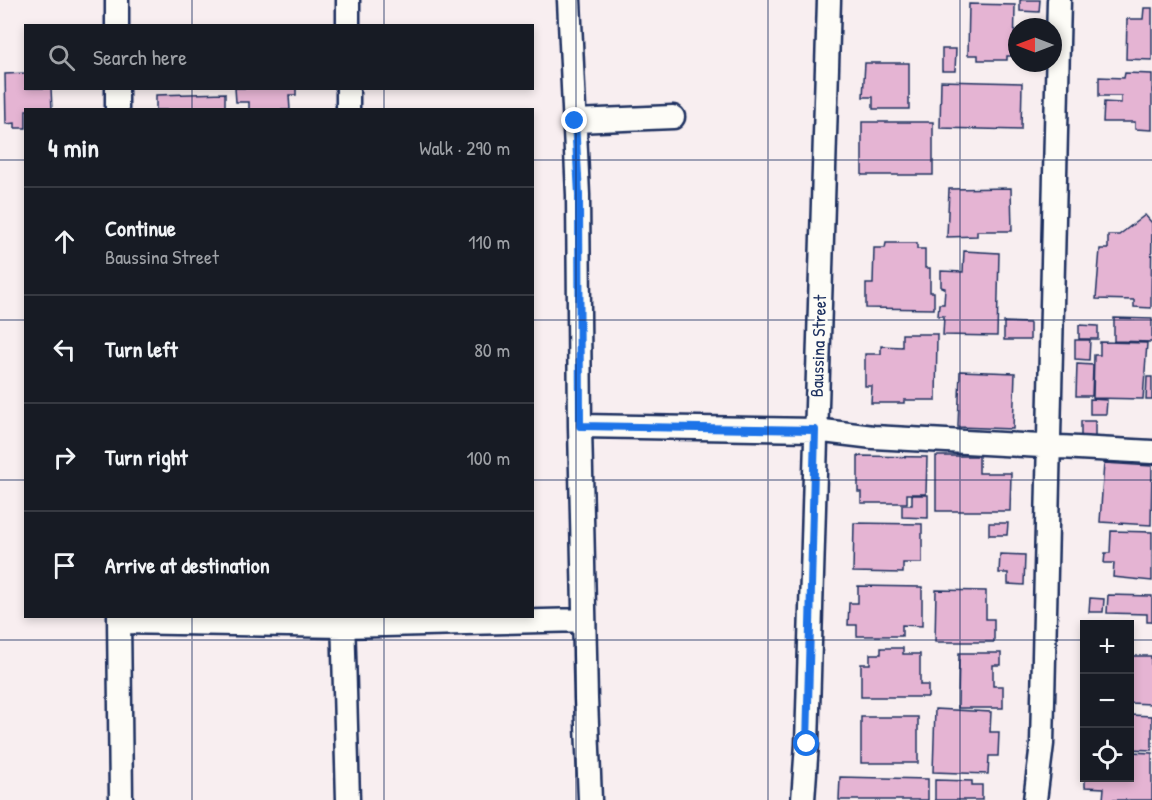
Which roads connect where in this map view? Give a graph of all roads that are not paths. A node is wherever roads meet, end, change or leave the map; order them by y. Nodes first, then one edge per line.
1 (117, 0) edge
2 (348, 0) edge
3 (569, 0) edge
4 (829, 0) edge
5 (1059, 0) edge
6 (117, 24) edge
7 (348, 24) edge
8 (117, 90) edge
9 (348, 90) edge
10 (117, 108) edge
11 (348, 108) edge
12 (673, 117) dead end
13 (575, 121) junction
14 (580, 426) junction
15 (815, 430) junction
16 (1049, 445) junction
17 (1152, 452) edge
18 (119, 619) edge
19 (584, 620) junction
20 (343, 621) edge
21 (121, 800) edge
22 (348, 800) edge
23 (590, 800) edge
24 (803, 800) edge
25 (1035, 800) edge

1 - 6 street
2 - 7 street
3 - 13 street
4 - 15 street, Baussina Street
5 - 16 street
8 - 10 street
9 - 11 street
12 - 13 street
13 - 14 street
14 - 15 street
14 - 19 street
15 - 16 street
15 - 24 street, Baussina Street
16 - 17 street
16 - 25 street
18 - 20 street
18 - 21 street
19 - 20 street
19 - 23 street
20 - 22 street

